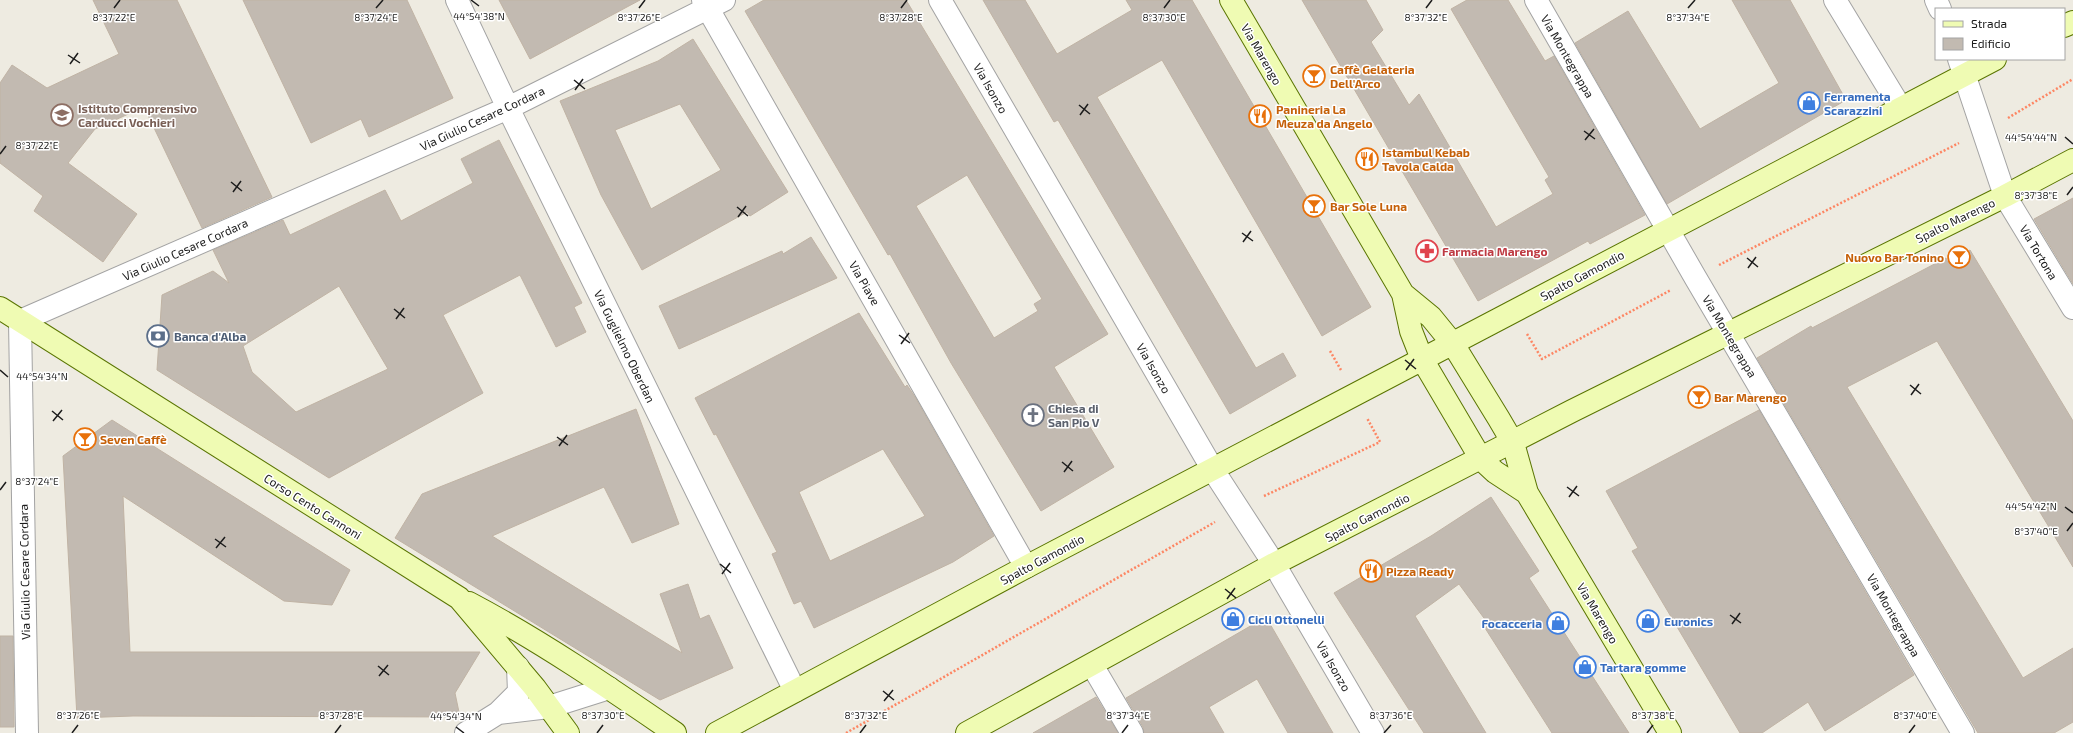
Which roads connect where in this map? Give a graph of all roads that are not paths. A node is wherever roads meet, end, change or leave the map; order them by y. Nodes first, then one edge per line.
1 (457, 0) edge
2 (940, 0) edge
3 (1231, 0) edge
4 (1536, 0) edge
5 (1835, 0) edge
6 (711, 3) edge
7 (1990, 60) edge
8 (1962, 66) edge
9 (1900, 107) junction
10 (508, 108) junction
11 (2073, 160) edge
12 (2005, 196) junction
13 (1669, 229) junction
14 (1403, 294) junction
15 (0, 308) edge
16 (2073, 308) edge
17 (20, 321) junction
18 (1729, 333) junction
19 (1453, 344) junction
20 (1422, 360) junction
21 (1513, 442) junction
22 (1481, 458) junction
23 (1213, 470) junction
24 (1527, 493) junction
25 (1274, 564) junction
26 (1026, 567) junction
27 (459, 598) junction
28 (1092, 665) junction
29 (518, 667) junction
30 (609, 688) junction
31 (795, 690) junction
32 (549, 706) junction
33 (498, 713) junction
34 (27, 733) edge
35 (466, 733) edge
36 (568, 733) edge
37 (675, 733) edge
38 (717, 733) edge
39 (967, 733) edge
40 (1132, 733) edge
41 (1373, 733) edge
42 (1670, 733) edge
43 (1963, 733) edge

1 - 10 street, Via Guglielmo Oberdan
2 - 23 street, Via Isonzo
3 - 14 street, Via Marengo
4 - 13 street, Via Montegrappa
5 - 9 street
6 - 10 street, Via Giulio Cesare Cordara
6 - 26 street, Via Piave
7 - 8 street
8 - 9 street
8 - 12 street, Via Tortona
9 - 13 street
10 - 17 street, Via Giulio Cesare Cordara
10 - 31 street, Via Guglielmo Oberdan
11 - 12 street, Spalto Marengo
12 - 16 street, Via Tortona
12 - 18 street, Spalto Marengo
13 - 18 street, Via Montegrappa
13 - 19 street, Spalto Gamondio
14 - 19 street
14 - 20 street
15 - 17 street, Corso Cento Cannoni
17 - 27 street, Corso Cento Cannoni
17 - 34 street, Via Giulio Cesare Cordara
18 - 21 street, Spalto Gamondio
18 - 43 street, Via Montegrappa
19 - 20 street, Spalto Gamondio
19 - 21 street
20 - 22 street
20 - 23 street, Spalto Gamondio
21 - 22 street, Spalto Gamondio
21 - 24 street
22 - 24 street
22 - 25 street, Spalto Gamondio
23 - 25 street, Via Isonzo
23 - 26 street, Spalto Gamondio
24 - 42 street, Via Marengo
25 - 28 street, Spalto Gamondio
25 - 41 street, Via Isonzo
26 - 31 street, Spalto Gamondio
27 - 29 street, Corso Cento Cannoni
27 - 30 street
28 - 39 street, Spalto Gamondio
28 - 40 street
29 - 32 street, Corso Cento Cannoni
29 - 33 street
30 - 32 street
30 - 37 street
31 - 38 street, Spalto Gamondio
32 - 33 street
32 - 36 street, Corso Cento Cannoni
33 - 35 street

